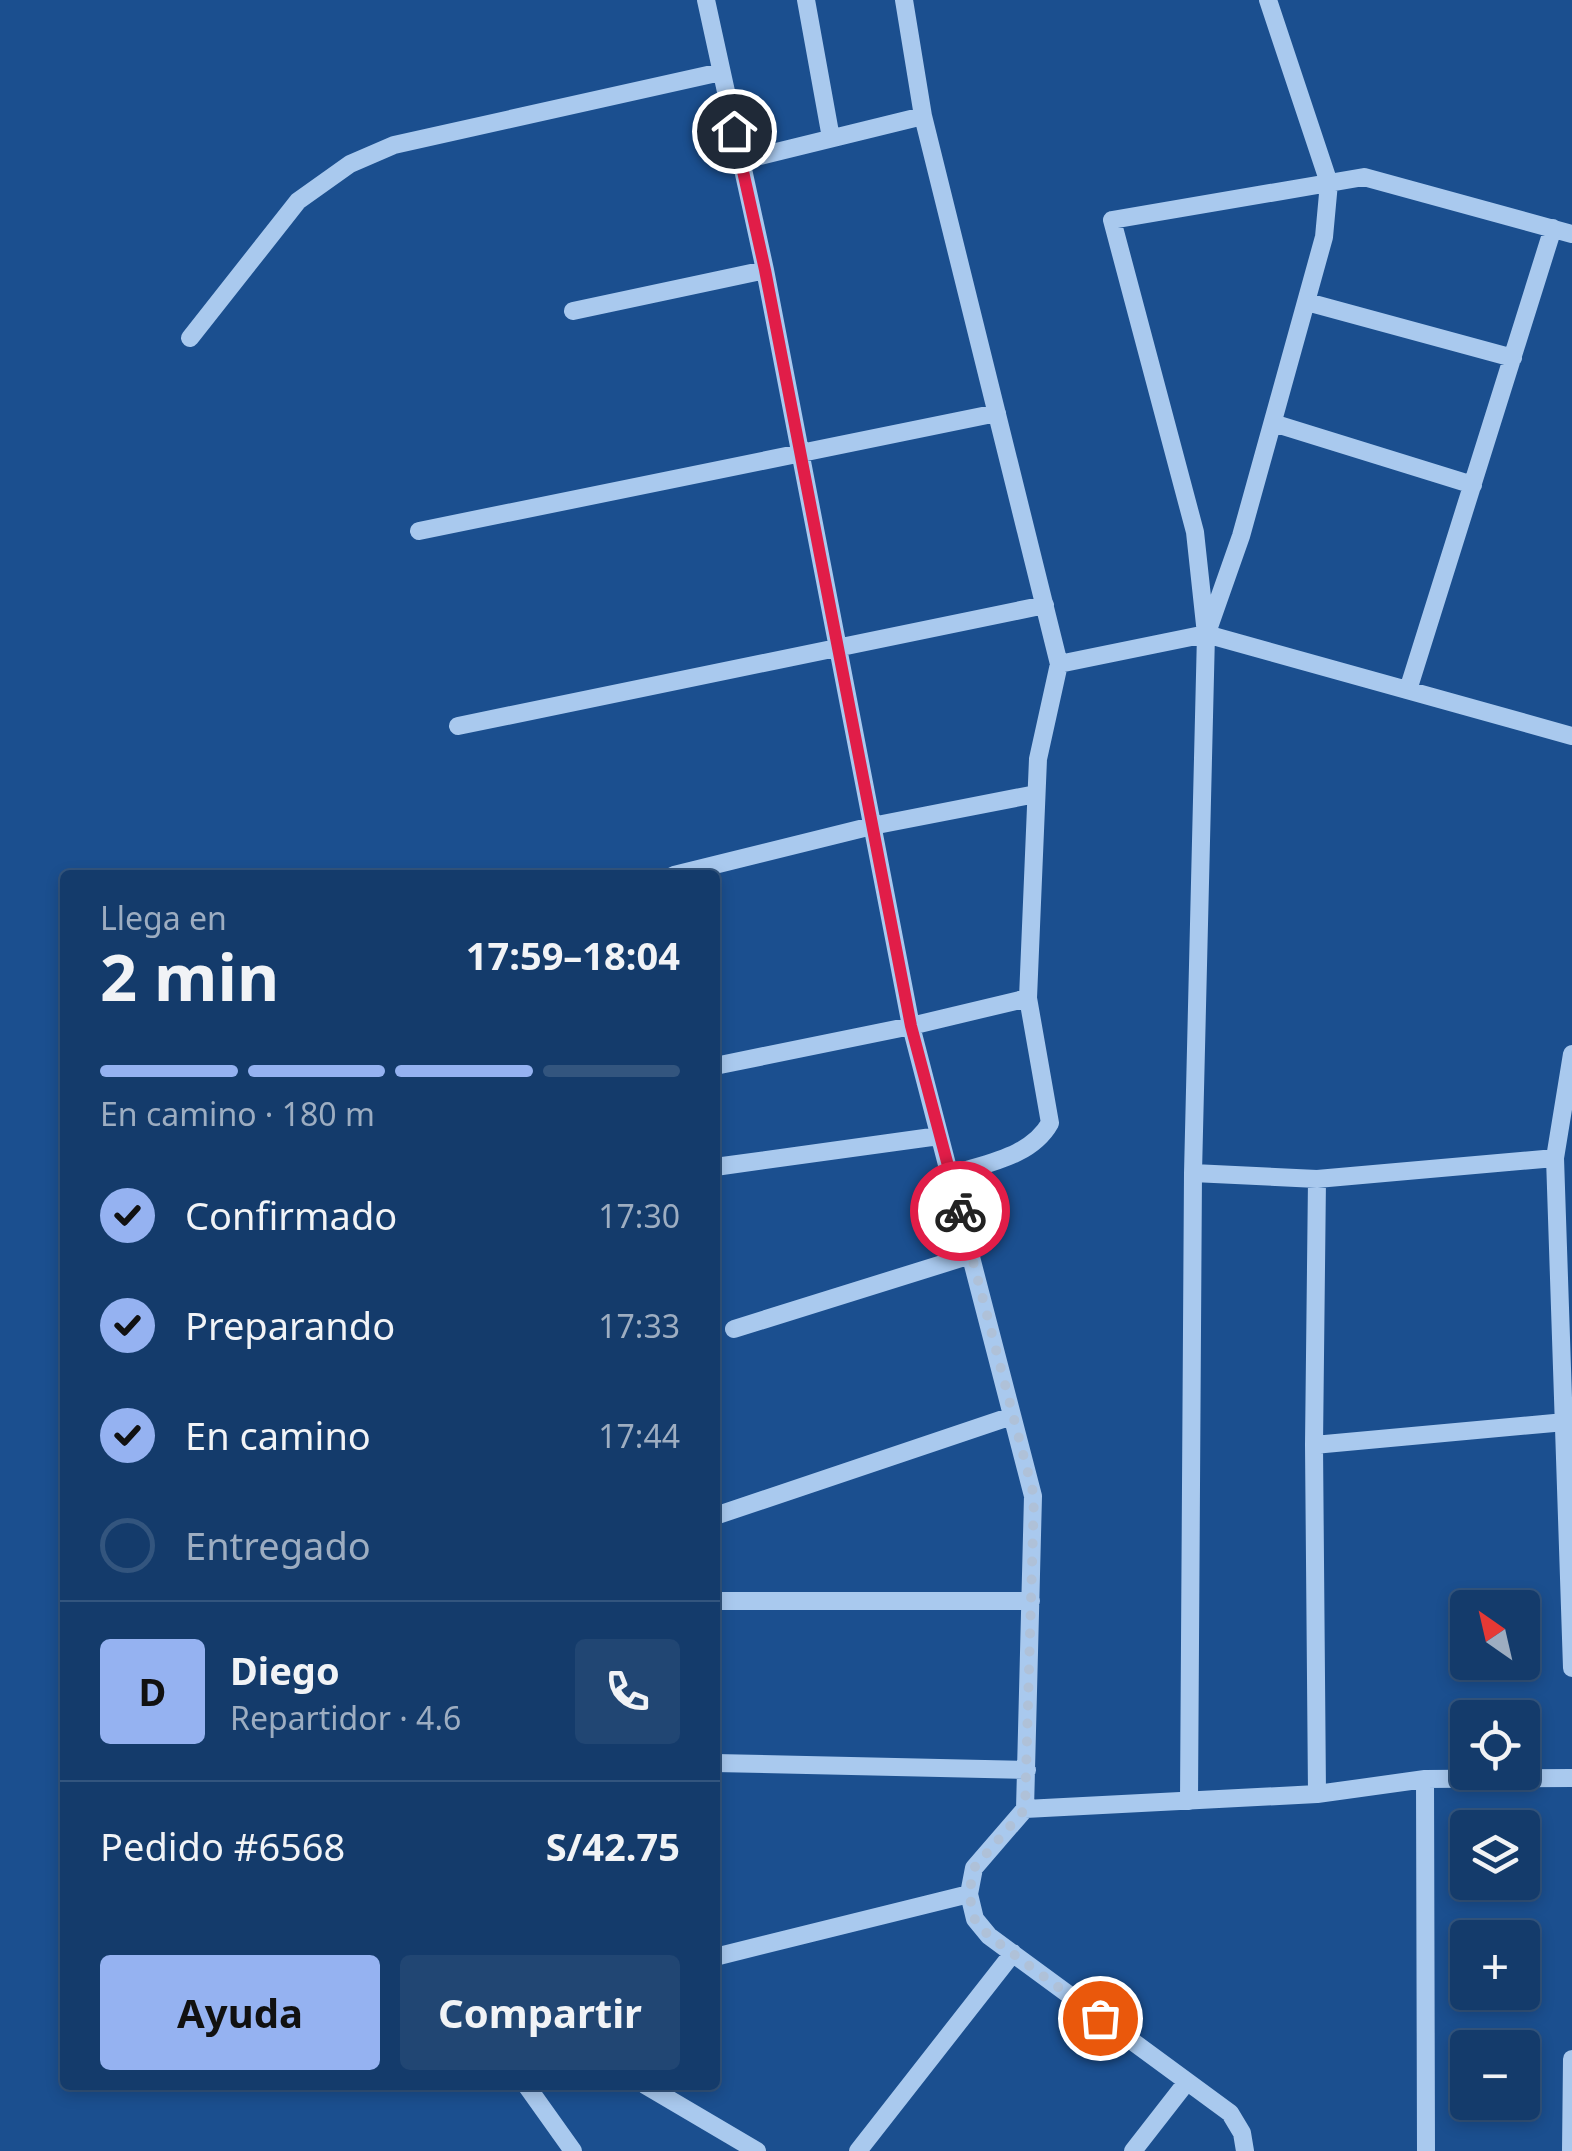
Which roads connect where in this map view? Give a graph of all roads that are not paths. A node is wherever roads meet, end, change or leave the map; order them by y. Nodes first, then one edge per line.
1 (706, 0) edge
2 (806, 0) edge
3 (904, 0) edge
4 (1268, 0) edge
5 (721, 72) junction
6 (923, 116) junction
7 (831, 138) junction
8 (740, 161) junction
9 (1330, 183) junction
10 (1553, 228) junction
11 (1572, 234) edge
12 (765, 270) junction
13 (1307, 302) junction
14 (573, 311) dead end
15 (190, 338) dead end
16 (1514, 358) junction
17 (997, 413) junction
18 (1273, 423) junction
19 (798, 454) junction
20 (1473, 485) junction
21 (419, 531) dead end
22 (1045, 605) junction
23 (1206, 634) junction
24 (837, 647) junction
25 (1060, 664) junction
26 (1408, 690) junction
27 (458, 726) dead end
28 (1572, 736) edge
29 (1036, 794) junction
30 (872, 826) junction
31 (694, 870) edge
32 (1028, 998) junction
33 (911, 1026) junction
34 (1572, 1054) edge
35 (720, 1065) edge
36 (940, 1136) junction
37 (1556, 1158) junction
38 (720, 1166) edge
39 (1193, 1173) junction
40 (951, 1175) junction
41 (1316, 1179) junction
42 (971, 1256) junction
43 (734, 1330) dead end
44 (1012, 1416) junction
45 (1565, 1422) junction
46 (1314, 1445) junction
47 (720, 1514) edge
48 (720, 1601) edge
49 (1031, 1601) junction
50 (1572, 1668) edge
51 (720, 1762) edge
52 (1026, 1770) junction
53 (1572, 1778) edge
54 (1425, 1779) junction
55 (1318, 1794) junction
56 (1189, 1801) junction
57 (1025, 1809) junction
58 (969, 1894) junction
59 (1013, 1953) junction
60 (720, 1956) edge
61 (1572, 2059) edge
62 (1186, 2083) junction
63 (530, 2090) edge
64 (653, 2090) edge
65 (573, 2151) edge
66 (757, 2151) edge
67 (858, 2151) edge
68 (1134, 2151) edge
69 (1246, 2151) edge
70 (1426, 2151) edge
71 (1571, 2151) edge

1 - 5 street
2 - 7 street
3 - 6 street
4 - 9 street
5 - 8 street
5 - 15 street
6 - 7 street
6 - 17 street
7 - 8 street
8 - 12 street
9 - 10 street
9 - 13 street
9 - 23 street
10 - 11 street
10 - 16 street
12 - 14 street
12 - 19 street
13 - 16 street
13 - 18 street
16 - 20 street
17 - 19 street
17 - 22 street
18 - 20 street
18 - 23 street
19 - 21 street
19 - 24 street
20 - 26 street
22 - 24 street
22 - 25 street
23 - 25 street
23 - 26 street
23 - 39 street
24 - 27 street
24 - 30 street
25 - 29 street
26 - 28 street
29 - 30 street
29 - 32 street
30 - 31 street
30 - 33 street
32 - 33 street
32 - 40 street
33 - 35 street
33 - 36 street
34 - 37 street
36 - 38 street
36 - 40 street
37 - 41 street
37 - 45 street
39 - 41 street
39 - 56 street
40 - 42 street
41 - 46 street
42 - 43 street
42 - 44 street
44 - 47 street
44 - 49 street
45 - 46 street
45 - 50 street
46 - 55 street
48 - 49 street
49 - 52 street
51 - 52 street
52 - 57 street
53 - 54 street
54 - 55 street
54 - 70 street
55 - 56 street
56 - 57 street
57 - 58 street
58 - 59 street
58 - 60 street
59 - 62 street
59 - 67 street
61 - 71 street
62 - 68 street
62 - 69 street
63 - 65 street
64 - 66 street

